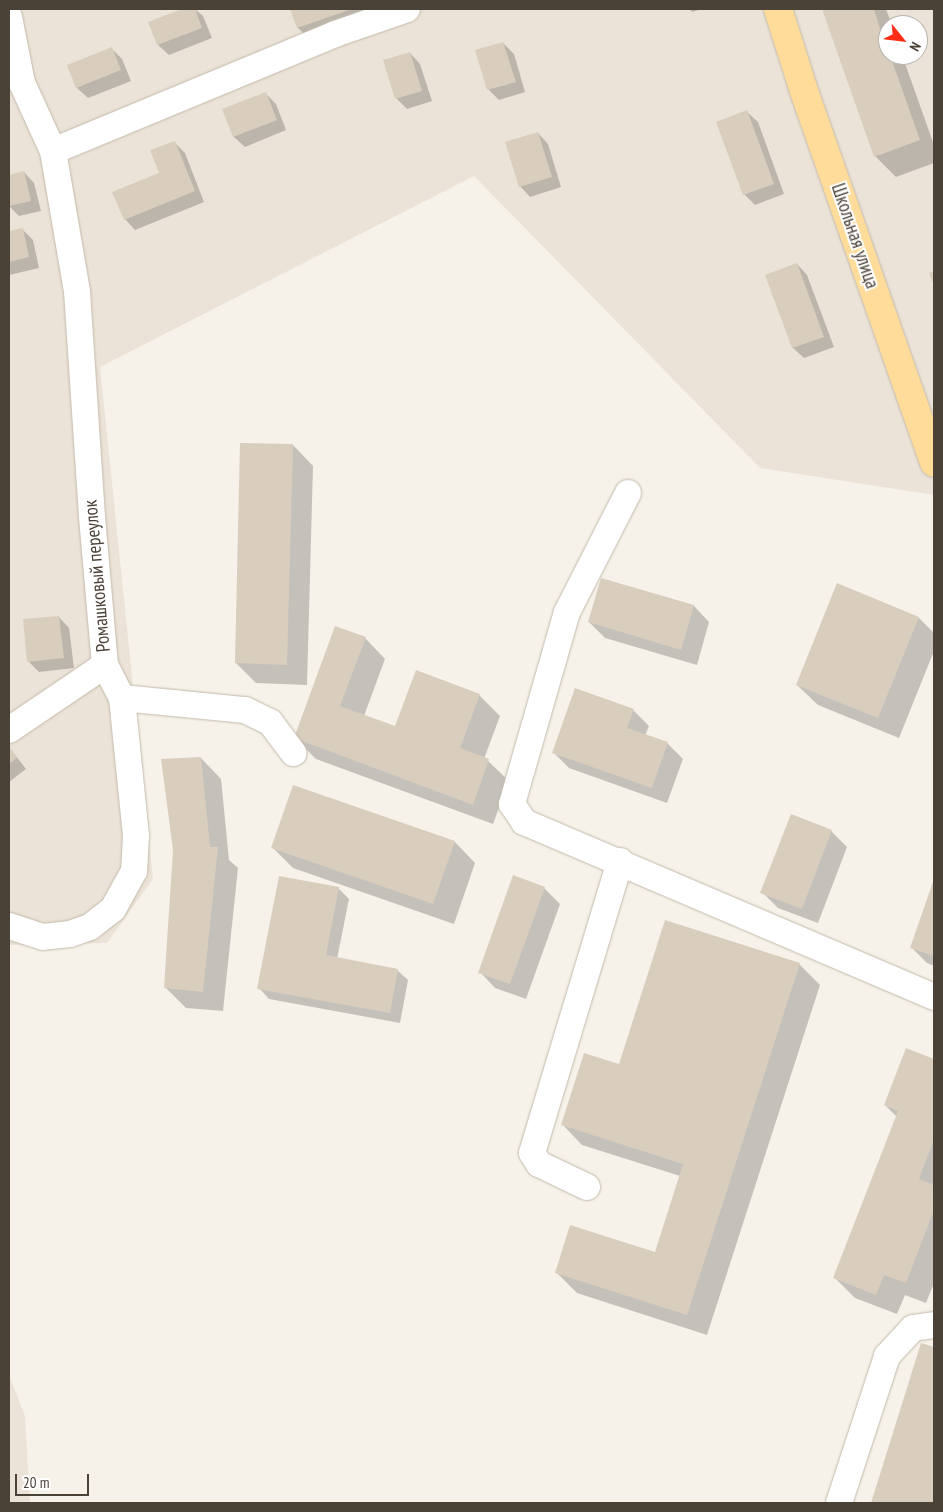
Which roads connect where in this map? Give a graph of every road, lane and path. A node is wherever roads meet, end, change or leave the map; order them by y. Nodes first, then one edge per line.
1 (407, 9) edge
2 (778, 9) edge
3 (9, 17) edge
4 (16, 85) edge
5 (53, 151) junction
6 (934, 463) edge
7 (628, 493) dead end
8 (105, 665) junction
9 (122, 698) junction
10 (9, 730) edge
11 (293, 753) dead end
12 (620, 861) junction
13 (9, 926) edge
14 (934, 997) edge
15 (587, 1187) dead end
16 (934, 1325) edge
17 (839, 1503) edge

1 - 5 street
2 - 6 main road, Школьная улица
3 - 4 street, Ромашковый переулок
4 - 5 street, Ромашковый переулок
5 - 8 street, Ромашковый переулок
7 - 12 street
8 - 9 street, Ромашковый переулок
8 - 10 street
9 - 11 street
9 - 13 street, Ромашковый переулок
12 - 14 street
12 - 15 street
16 - 17 street

